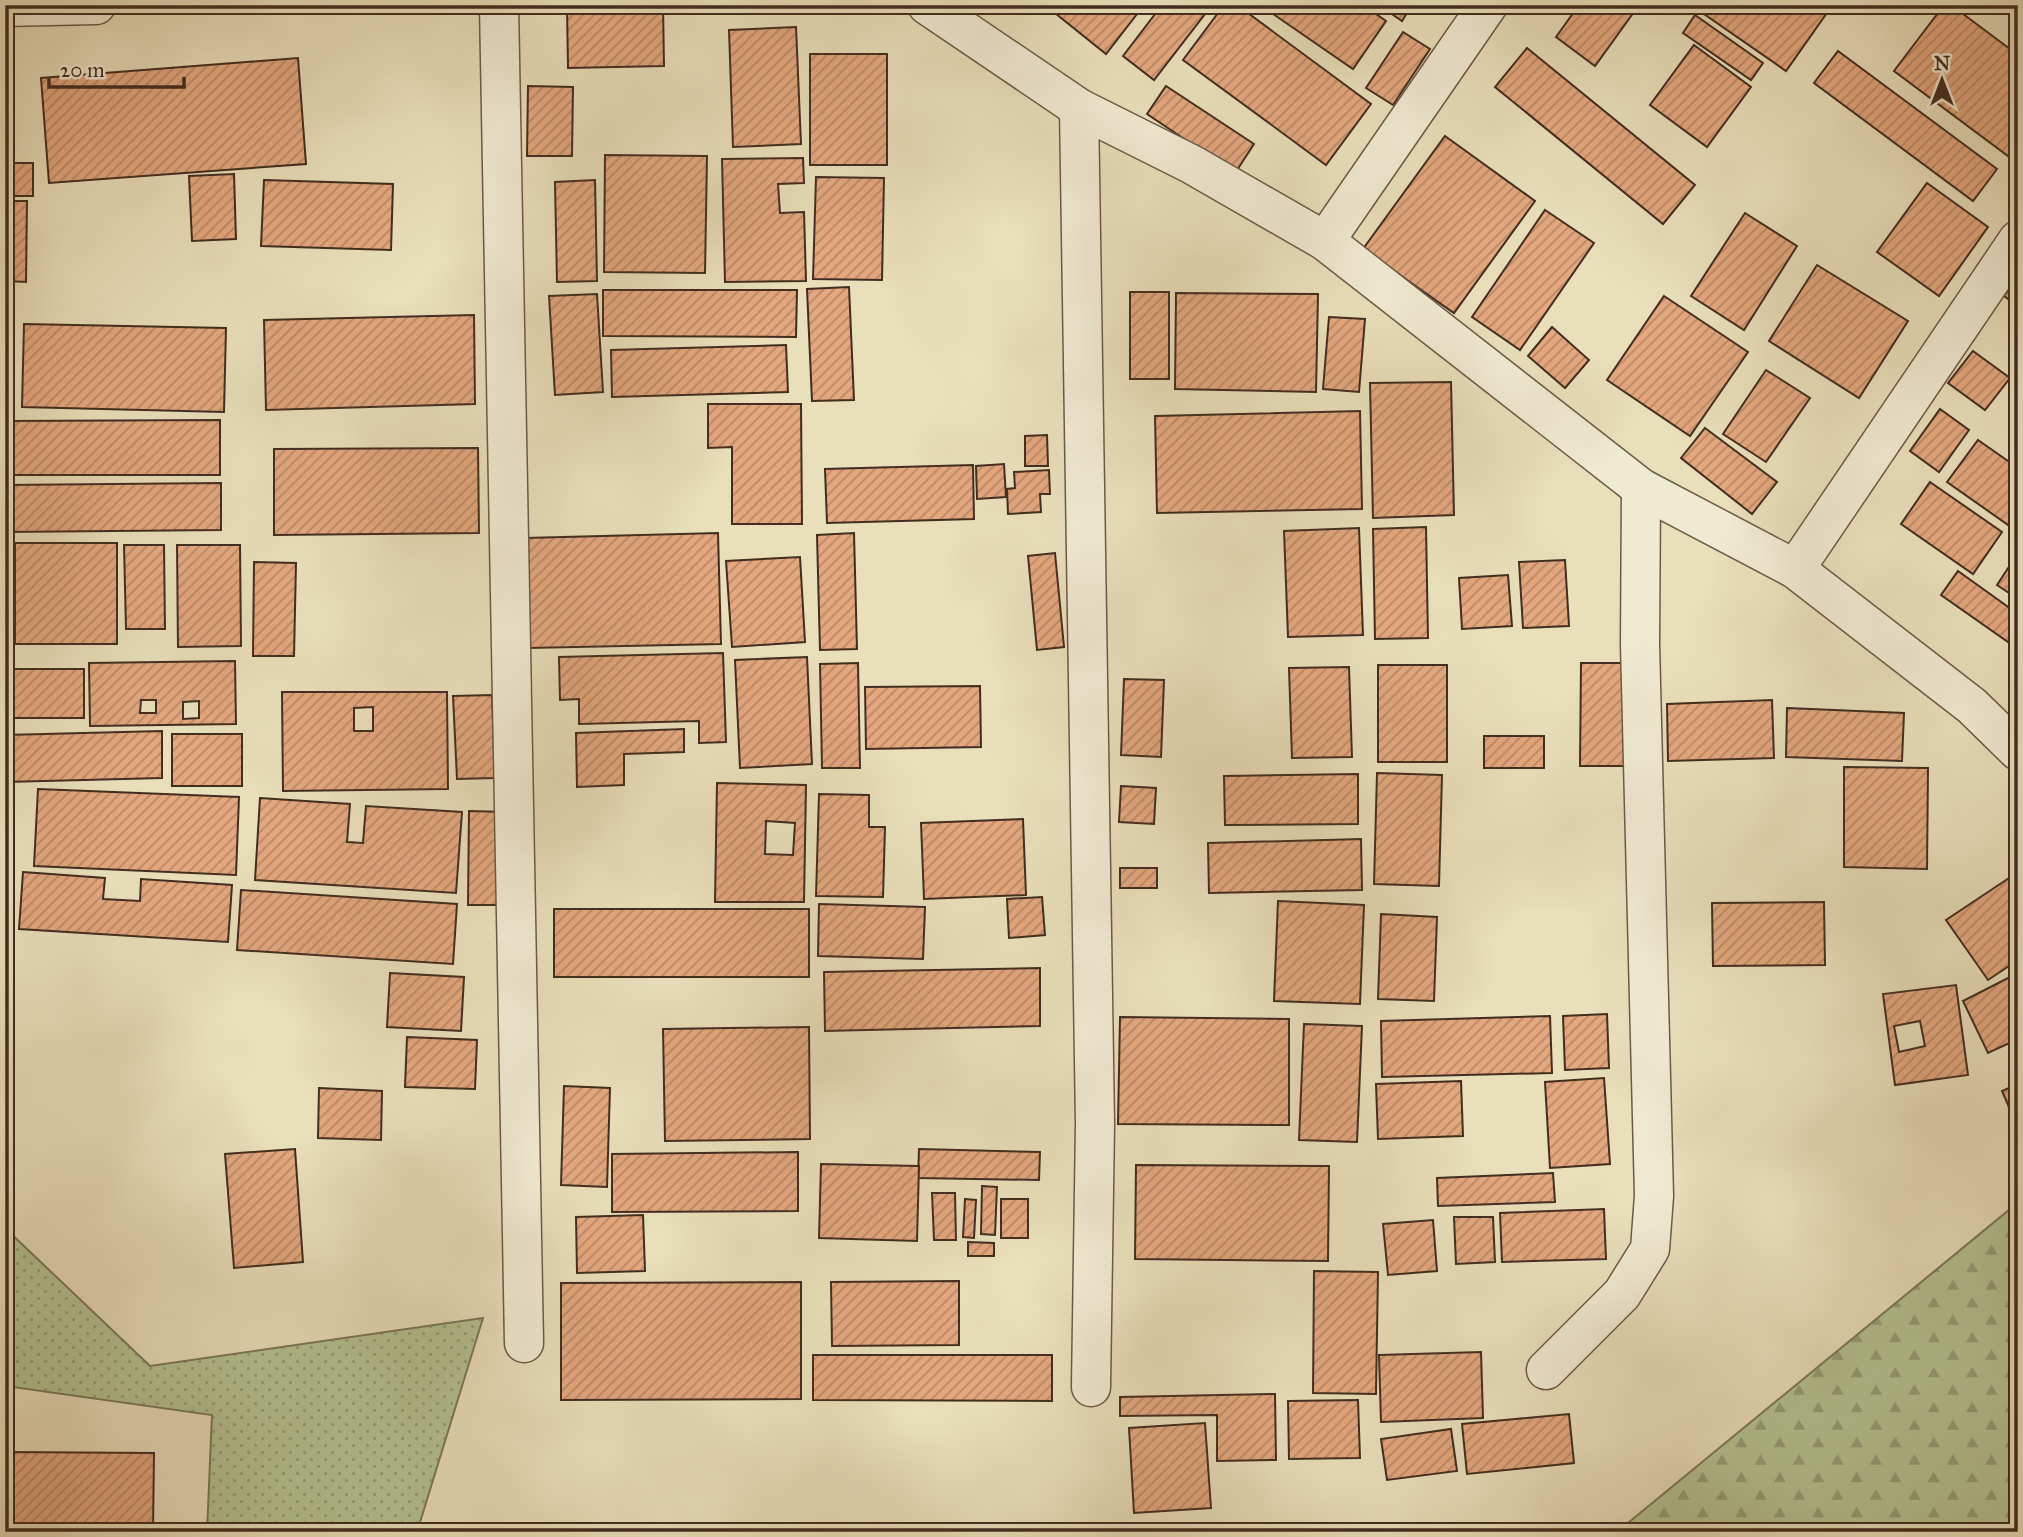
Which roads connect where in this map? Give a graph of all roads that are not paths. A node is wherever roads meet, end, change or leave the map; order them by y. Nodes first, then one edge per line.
1 (96, 5) edge
2 (499, 5) edge
3 (927, 5) edge
4 (1488, 5) edge
5 (5, 7) edge
6 (1079, 108) junction
7 (2018, 240) edge
8 (1325, 241) junction
9 (1641, 488) junction
10 (1795, 569) junction
11 (2018, 751) edge
12 (524, 1343) dead end
13 (1546, 1370) dead end
14 (1091, 1387) dead end

1 - 5 street
2 - 12 street
3 - 6 street
4 - 8 street
6 - 8 street
6 - 14 street
7 - 10 street
8 - 9 street
9 - 10 street
9 - 13 street
10 - 11 street

